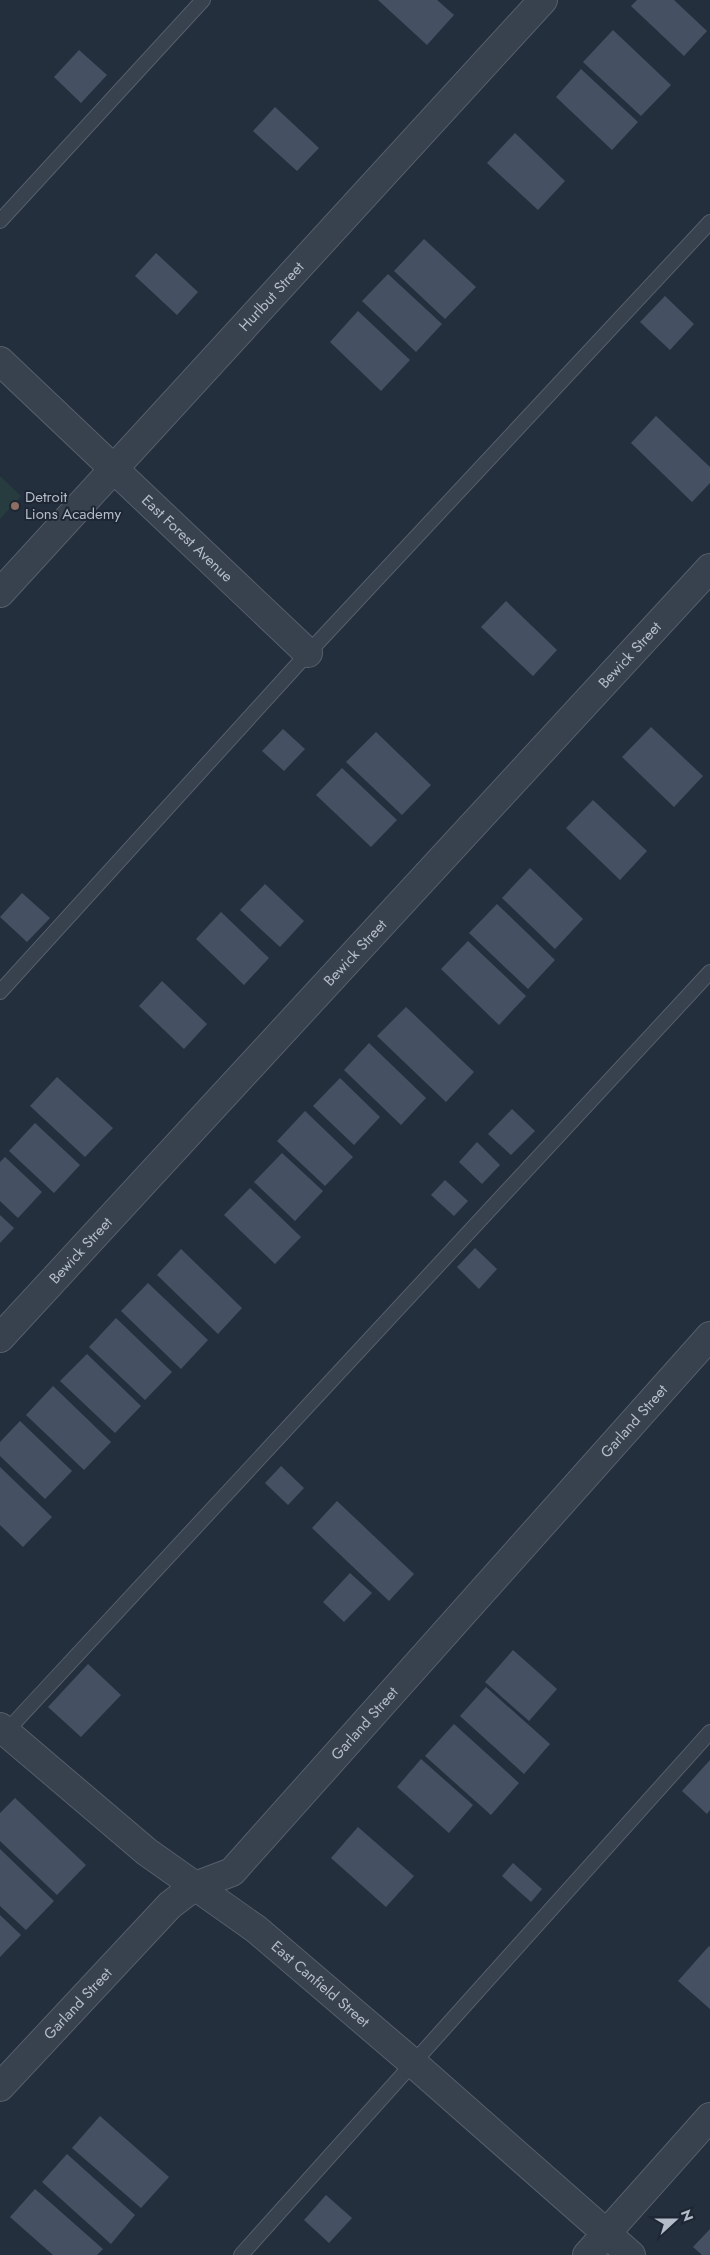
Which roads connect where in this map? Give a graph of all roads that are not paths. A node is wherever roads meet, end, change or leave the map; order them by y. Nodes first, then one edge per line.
1 (203, 0) edge
2 (543, 0) edge
3 (0, 221) edge
4 (710, 222) edge
5 (0, 361) edge
6 (115, 468) junction
7 (710, 568) edge
8 (0, 593) edge
9 (308, 653) junction
10 (710, 972) edge
11 (0, 992) edge
12 (710, 1336) edge
13 (0, 1338) edge
14 (2, 1732) edge
15 (710, 1732) edge
16 (196, 1886) junction
17 (414, 2063) junction
18 (0, 2087) edge
19 (710, 2117) edge
20 (607, 2233) junction
21 (241, 2255) edge
22 (588, 2255) edge
23 (631, 2255) edge

1 - 3 lane
2 - 6 street, Hurlbut Street
4 - 9 lane
5 - 6 street, East Forest Avenue
6 - 8 street, Hurlbut Street
6 - 9 street, East Forest Avenue
7 - 13 street, Bewick Street
9 - 11 lane
10 - 14 lane
12 - 16 street, Garland Street
14 - 16 street, East Canfield Street
15 - 17 lane
16 - 17 street, East Canfield Street
16 - 18 street, Garland Street
17 - 20 street, East Canfield Street
17 - 21 lane
19 - 20 street
20 - 22 street
20 - 23 street, East Canfield Street

